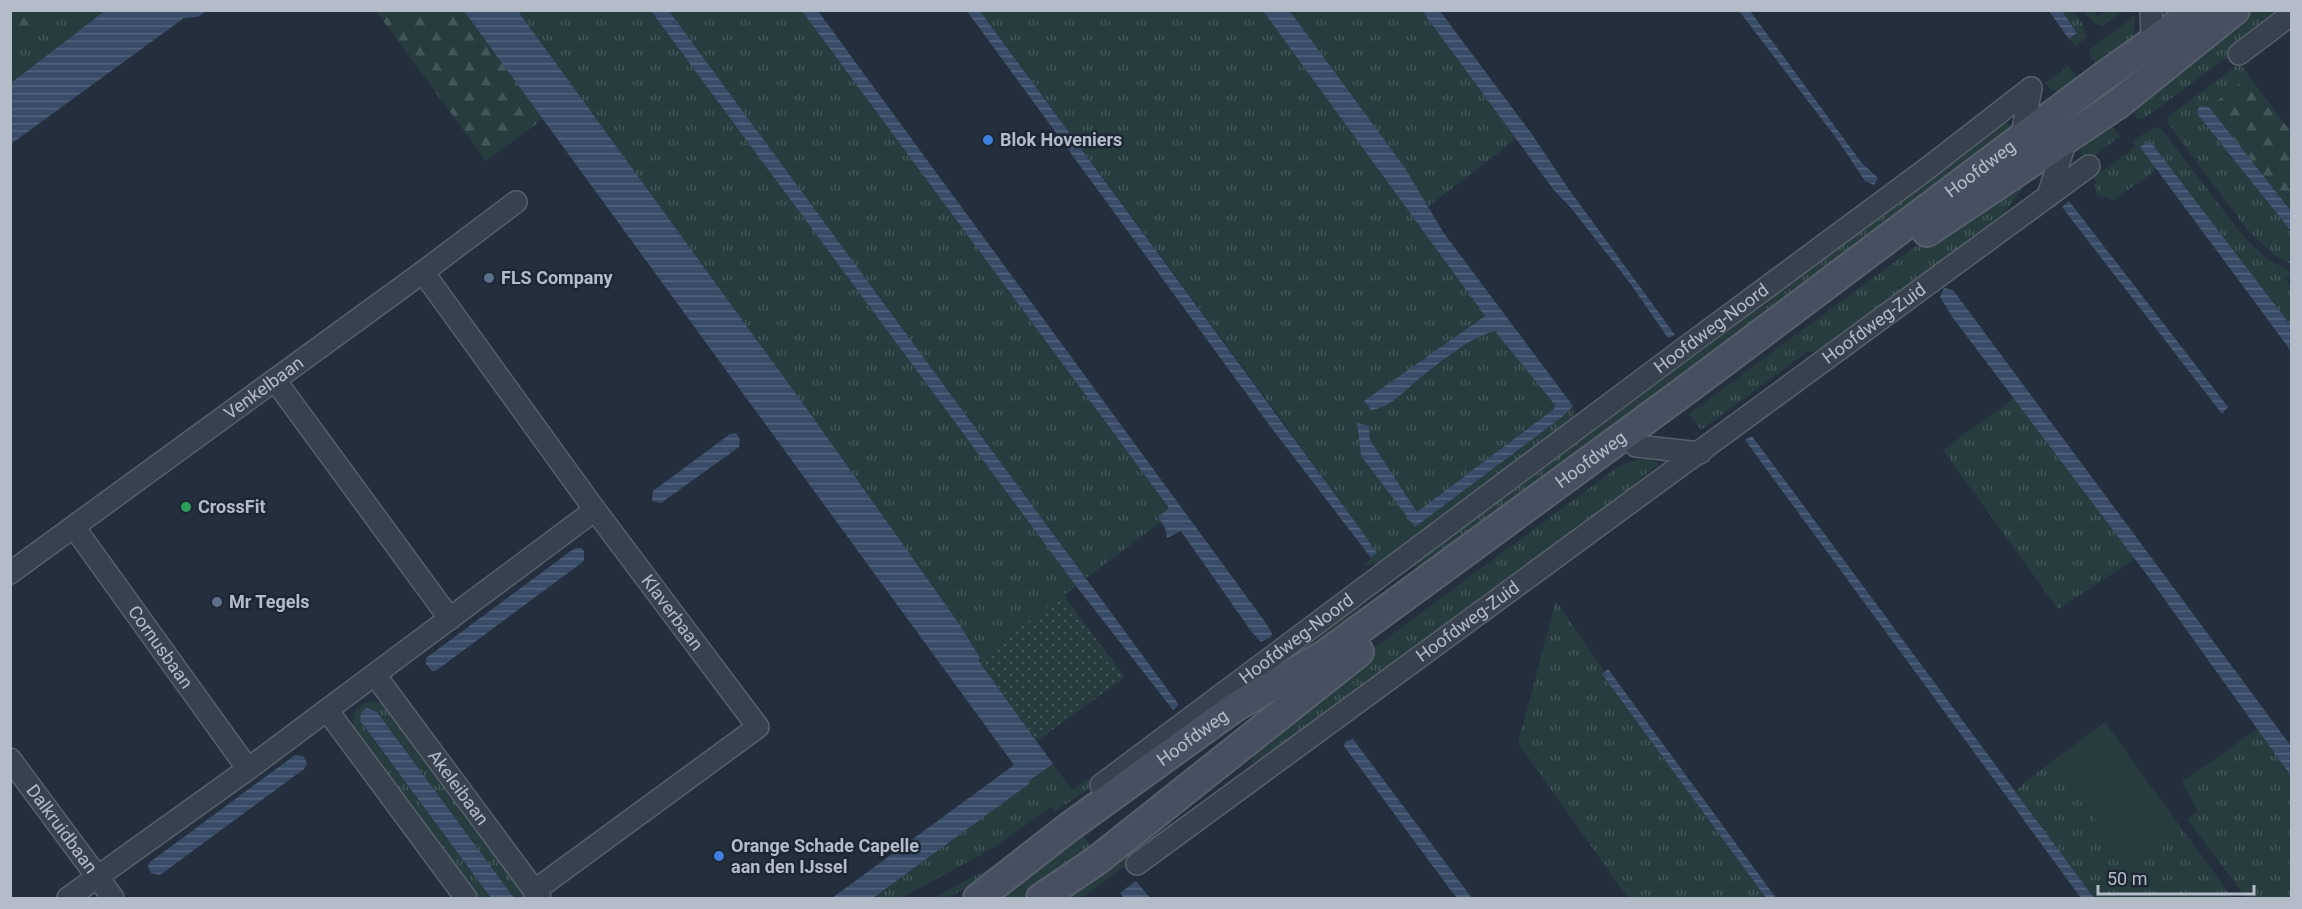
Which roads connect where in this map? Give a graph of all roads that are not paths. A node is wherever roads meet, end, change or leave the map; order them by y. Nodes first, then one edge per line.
1 (2151, 10) edge
2 (2198, 10) edge
3 (2235, 10) edge
4 (2292, 14) edge
5 (2152, 42) junction
6 (2239, 54) dead end
7 (2031, 87) junction
8 (2070, 102) junction
9 (2021, 140) junction
10 (2066, 140) junction
11 (2089, 166) dead end
12 (2048, 196) junction
13 (516, 202) dead end
14 (423, 272) junction
15 (275, 380) junction
16 (1636, 446) junction
17 (1700, 453) junction
18 (595, 510) junction
19 (74, 527) junction
20 (10, 573) edge
21 (1384, 573) junction
22 (1426, 580) junction
23 (1381, 613) junction
24 (450, 619) junction
25 (375, 675) junction
26 (327, 710) junction
27 (1239, 747) junction
28 (10, 759) edge
29 (248, 769) junction
30 (1195, 782) junction
31 (1110, 788) junction
32 (1235, 792) junction
33 (1117, 844) junction
34 (1137, 864) dead end
35 (97, 877) junction
36 (537, 895) edge
37 (68, 898) edge
38 (112, 898) edge
39 (466, 898) edge
40 (978, 898) edge
41 (1041, 898) edge

1 - 5 street
2 - 5 main road, Hoofdweg
3 - 10 main road, Hoofdweg
4 - 6 street
5 - 8 main road, Hoofdweg
7 - 8 street
7 - 9 street
7 - 21 street, Hoofdweg-Noord
8 - 9 main road, Hoofdweg
9 - 22 main road, Hoofdweg
10 - 12 street
10 - 16 main road, Hoofdweg
11 - 12 street, Hoofdweg-Zuid
12 - 17 street, Hoofdweg-Zuid
13 - 14 street, Venkelbaan
14 - 15 street, Venkelbaan
14 - 18 street, Klaverbaan
15 - 19 street, Venkelbaan
15 - 24 street
16 - 17 street
16 - 27 main road, Hoofdweg
17 - 32 street, Hoofdweg-Zuid
18 - 24 street
18 - 36 street, Klaverbaan
19 - 20 street, Venkelbaan
19 - 29 street, Cornusbaan
21 - 22 street
21 - 23 street, Hoofdweg-Noord
21 - 31 street, Hoofdweg-Noord
22 - 23 main road, Hoofdweg
23 - 31 main road, Hoofdweg
24 - 25 street
25 - 26 street
25 - 36 street, Akeleibaan
26 - 29 street
26 - 39 street
27 - 30 main road, Hoofdweg
27 - 32 street
28 - 35 street, Dalkruidbaan
29 - 35 street
30 - 32 street
30 - 33 main road, Hoofdweg
31 - 33 main road
31 - 40 main road, Hoofdweg
32 - 34 street, Hoofdweg-Zuid
33 - 41 main road, Hoofdweg
35 - 37 street
35 - 38 street, Dalkruidbaan

